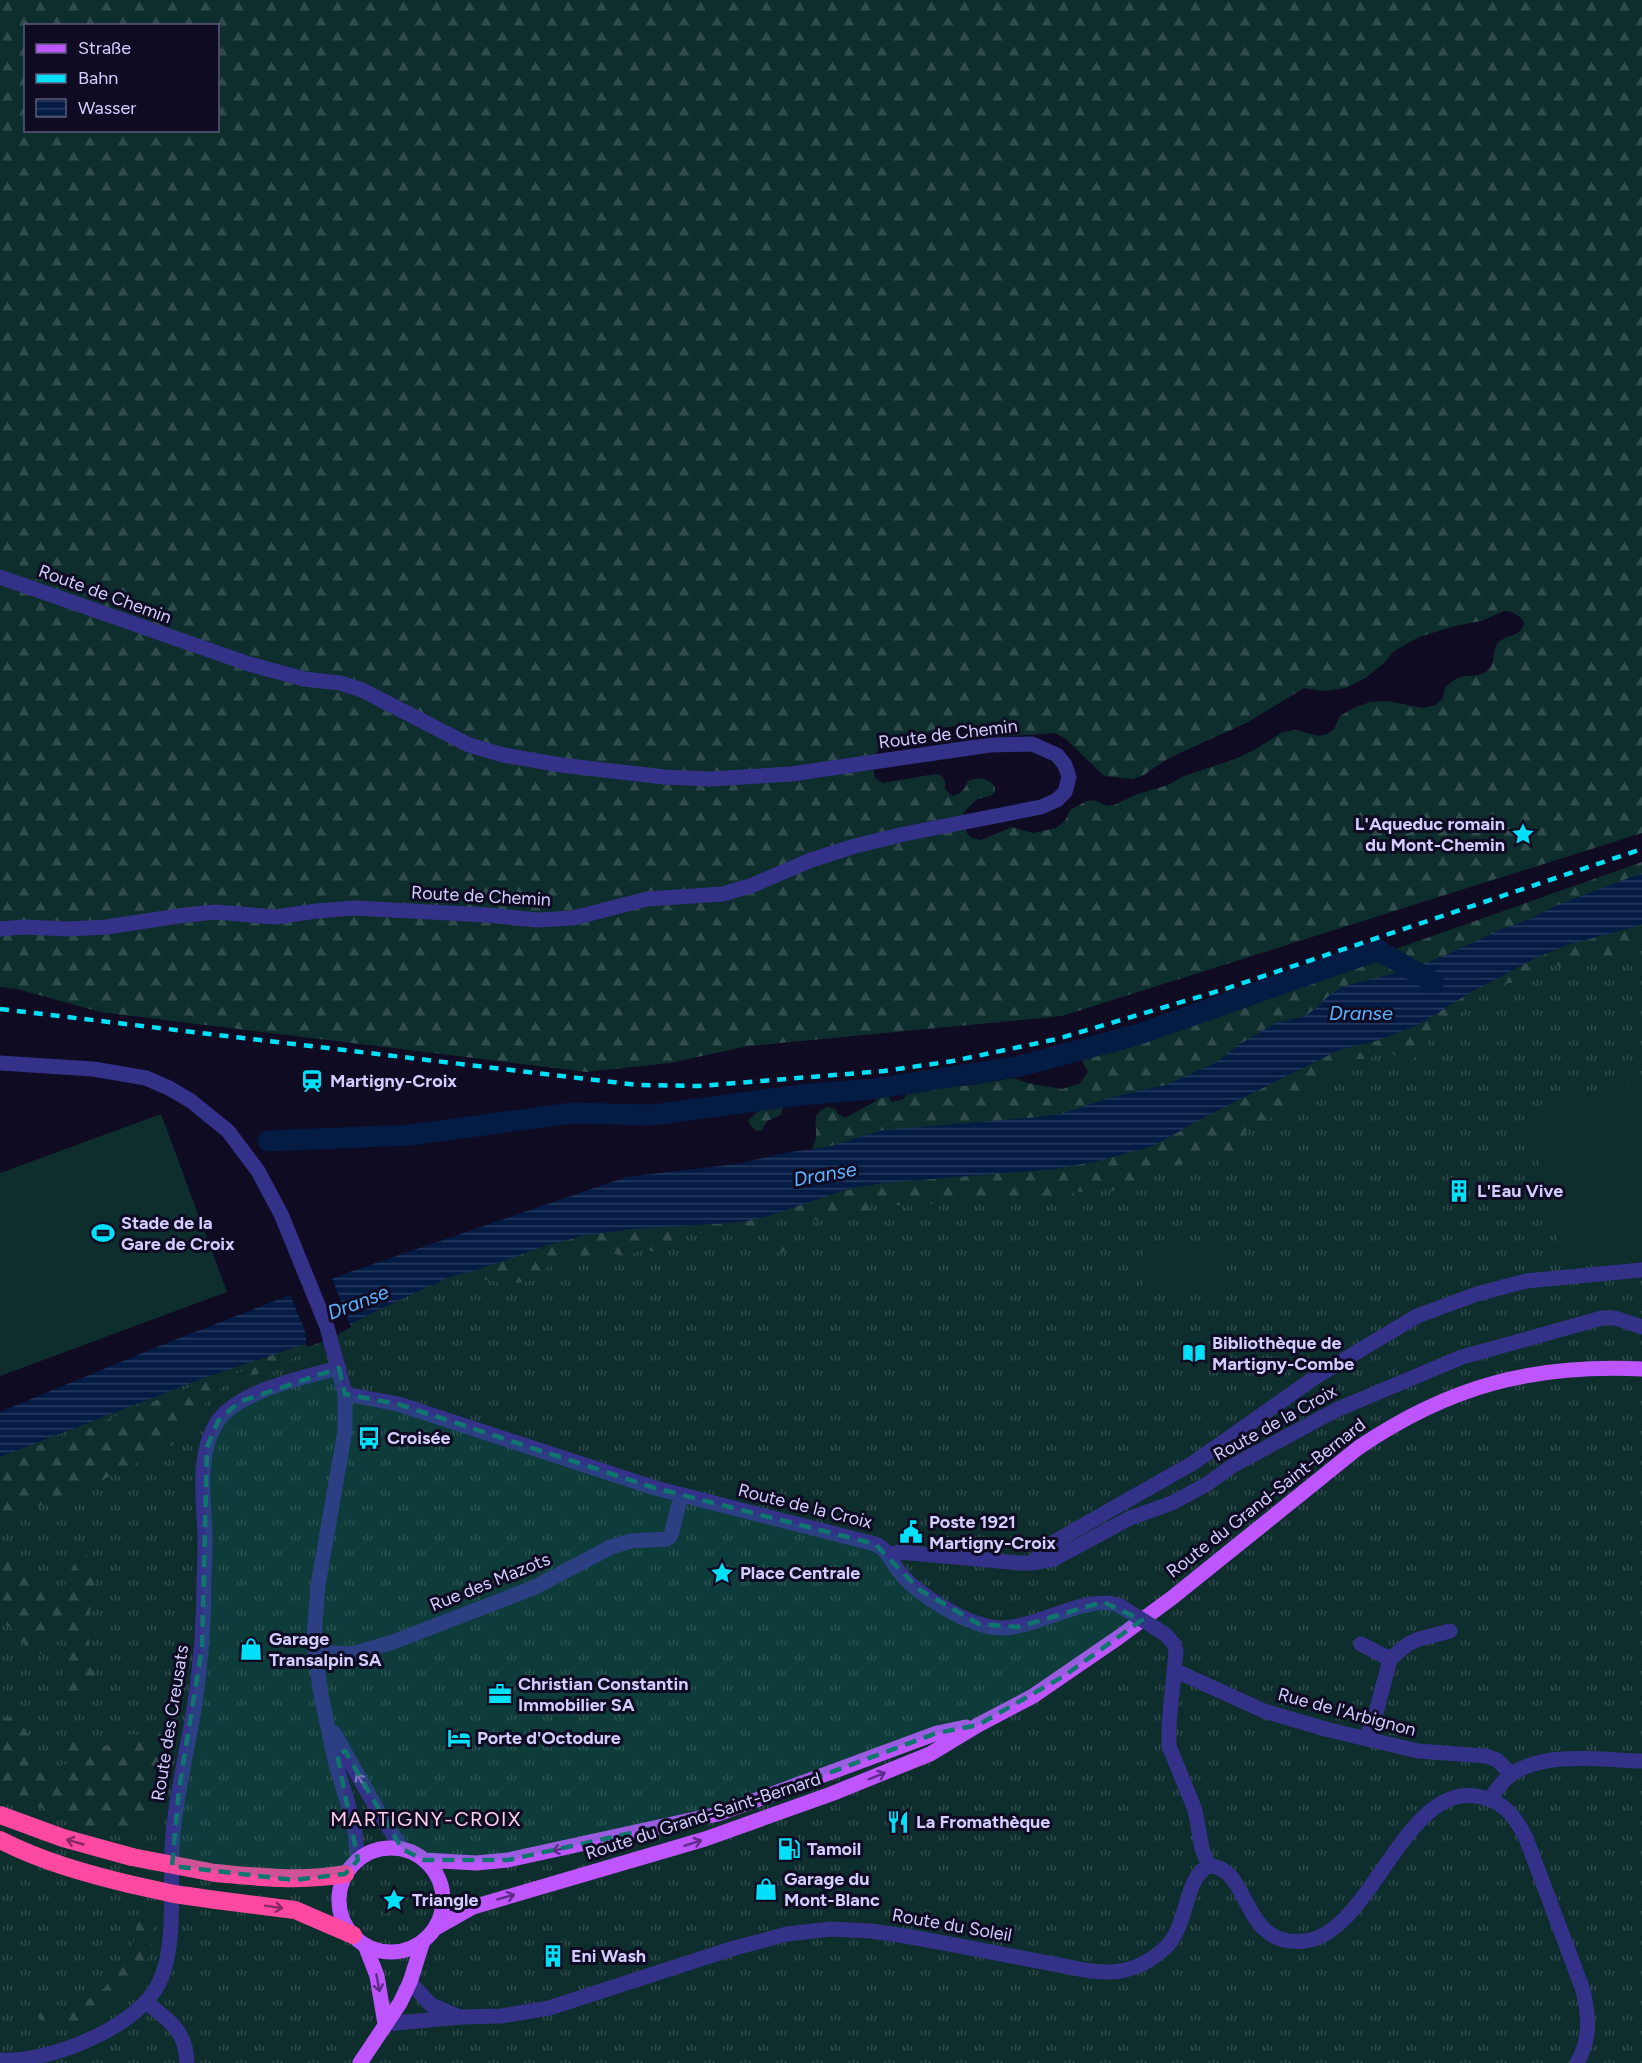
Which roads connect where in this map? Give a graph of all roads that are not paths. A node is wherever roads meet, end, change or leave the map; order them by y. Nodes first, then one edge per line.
1 (0, 577) edge
2 (0, 929) edge
3 (0, 1063) edge
4 (1642, 1270) edge
5 (1642, 1327) edge
6 (339, 1368) junction
7 (1642, 1369) edge
8 (345, 1394) junction
9 (681, 1495) junction
10 (889, 1555) junction
11 (1032, 1563) junction
12 (1450, 1631) dead end
13 (1361, 1644) dead end
14 (315, 1652) junction
15 (1390, 1659) junction
16 (1174, 1670) junction
17 (327, 1720) junction
18 (978, 1725) junction
19 (1366, 1738) junction
20 (1642, 1761) edge
21 (1511, 1774) junction
22 (1490, 1799) junction
23 (0, 1815) edge
24 (0, 1840) edge
25 (402, 1849) junction
26 (358, 1860) junction
27 (424, 1860) junction
28 (1209, 1866) junction
29 (345, 1874) junction
30 (434, 1929) junction
31 (359, 1940) junction
32 (423, 1941) junction
33 (410, 1982) junction
34 (146, 2002) junction
35 (461, 2017) junction
36 (385, 2024) junction
37 (0, 2060) edge
38 (187, 2063) edge
39 (360, 2063) edge
40 (1577, 2063) edge

1 - 2 street, Route de Chemin
3 - 6 street
4 - 11 street
5 - 11 street, Route de la Croix
6 - 8 street
6 - 34 street, Route des Creusats
7 - 18 main road, Route du Grand-Saint-Bernard
8 - 9 street, Route de la Croix
8 - 14 street
9 - 10 street, Route de la Croix
9 - 14 street, Rue des Mazots
10 - 11 street, Route de la Croix
10 - 16 street, bridge
12 - 15 street
13 - 15 street
14 - 17 street
15 - 19 street
16 - 19 street, Rue de l'Arbignon
16 - 28 street
25 -> 17 street
17 - 26 street
18 -> 27 main road, Route du Grand-Saint-Bernard
30 -> 18 main road, Route du Grand-Saint-Bernard
19 - 21 street, Rue de l'Arbignon
20 - 21 street
21 - 22 street
22 - 28 street
22 - 40 street
29 -> 23 highway, bridge
24 -> 31 highway, bridge
25 - 26 main road
25 - 27 main road, Route du Grand-Saint-Bernard
26 - 29 main road
27 - 30 main road, Route du Grand-Saint-Bernard
28 - 35 street, Route du Soleil
29 - 31 main road
30 - 32 main road, Route du Grand-Saint-Bernard
31 - 32 main road, Route du Grand-Saint-Bernard
31 -> 36 main road
32 - 33 main road
33 - 35 street, Route du Soleil
33 - 36 main road
34 - 37 street, Route des Creusats
34 - 38 street
35 - 36 street, Route du Soleil
36 - 39 main road

